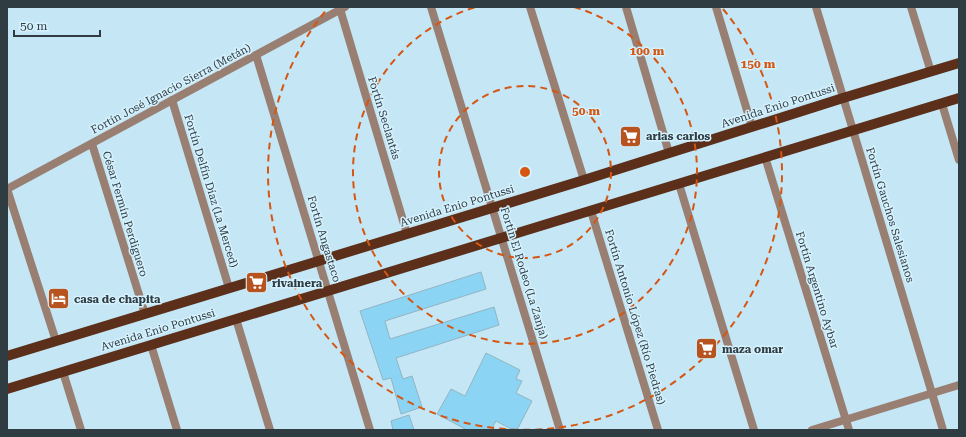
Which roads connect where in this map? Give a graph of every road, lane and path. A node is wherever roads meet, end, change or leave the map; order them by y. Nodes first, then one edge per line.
1 (431, 7) edge
2 (530, 7) edge
3 (626, 7) edge
4 (716, 7) edge
5 (816, 7) edge
6 (911, 7) edge
7 (342, 8) edge
8 (256, 55) junction
9 (959, 63) edge
10 (931, 72) junction
11 (843, 98) junction
12 (959, 98) edge
13 (172, 100) junction
14 (942, 104) junction
15 (752, 127) junction
16 (852, 130) junction
17 (92, 144) junction
18 (669, 153) junction
19 (765, 156) junction
20 (959, 160) edge
21 (584, 180) junction
22 (679, 184) junction
23 (7, 189) edge
24 (492, 208) junction
25 (591, 211) junction
26 (407, 234) junction
27 (502, 238) junction
28 (319, 260) junction
29 (229, 288) junction
30 (328, 291) junction
31 (145, 314) junction
32 (236, 319) junction
33 (56, 341) junction
34 (151, 345) junction
35 (7, 356) edge
36 (63, 372) junction
37 (959, 384) edge
38 (7, 389) edge
39 (932, 393) junction
40 (846, 420) junction
41 (81, 430) edge
42 (177, 430) edge
43 (270, 430) edge
44 (370, 430) edge
45 (560, 430) edge
46 (658, 430) edge
47 (754, 430) edge
48 (812, 430) edge
49 (849, 430) edge
50 (943, 430) edge

1 - 24 street, Fortín El Rodeo (La Zanja)
2 - 21 street
3 - 18 street
4 - 15 street
5 - 11 street, Fortín Gauchos Salesianos
6 - 10 street
7 - 8 street, Fortín José Ignacio Sierra (Metán)
7 - 26 street, Fortín Seclantás
8 - 13 street, Fortín José Ignacio Sierra (Metán)
8 - 28 street, Fortín Angastaco
9 - 10 main road, Avenida Enio Pontussi
10 - 11 main road, Avenida Enio Pontussi
11 - 15 main road, Avenida Enio Pontussi
11 - 16 street, Fortín Gauchos Salesianos
12 - 14 main road, Avenida Enio Pontussi
13 - 17 street, Fortín José Ignacio Sierra (Metán)
13 - 29 street, Fortín Delfín Díaz (La Merced)
14 - 16 main road, Avenida Enio Pontussi
14 - 20 street
15 - 18 main road, Avenida Enio Pontussi
16 - 19 main road, Avenida Enio Pontussi
16 - 39 street, Fortín Gauchos Salesianos
17 - 23 street, Fortín José Ignacio Sierra (Metán)
17 - 31 street, César Fermín Perdiguero
18 - 21 main road, Avenida Enio Pontussi
19 - 22 main road, Avenida Enio Pontussi
19 - 40 street, Fortín Argentino Aybar
21 - 24 main road, Avenida Enio Pontussi
22 - 25 main road, Avenida Enio Pontussi
22 - 47 street
23 - 33 street
24 - 26 main road, Avenida Enio Pontussi
24 - 27 street, Fortín El Rodeo (La Zanja)
25 - 27 main road, Avenida Enio Pontussi
25 - 46 street, Fortín Antonio López (Río Piedras)
26 - 28 main road, Avenida Enio Pontussi
27 - 30 main road, Avenida Enio Pontussi
27 - 45 street, Fortín El Rodeo (La Zanja)
28 - 29 main road, Avenida Enio Pontussi
28 - 30 street, Fortín Angastaco
29 - 31 main road, Avenida Enio Pontussi
30 - 32 main road, Avenida Enio Pontussi
30 - 44 street, Fortín Angastaco
31 - 33 main road, Avenida Enio Pontussi
32 - 34 main road, Avenida Enio Pontussi
32 - 43 street
33 - 35 main road, Avenida Enio Pontussi
34 - 36 main road, Avenida Enio Pontussi
34 - 42 street
36 - 38 main road, Avenida Enio Pontussi
36 - 41 street
37 - 39 street
39 - 40 street
39 - 50 street, Fortín Gauchos Salesianos
40 - 48 street
40 - 49 street, Fortín Argentino Aybar

